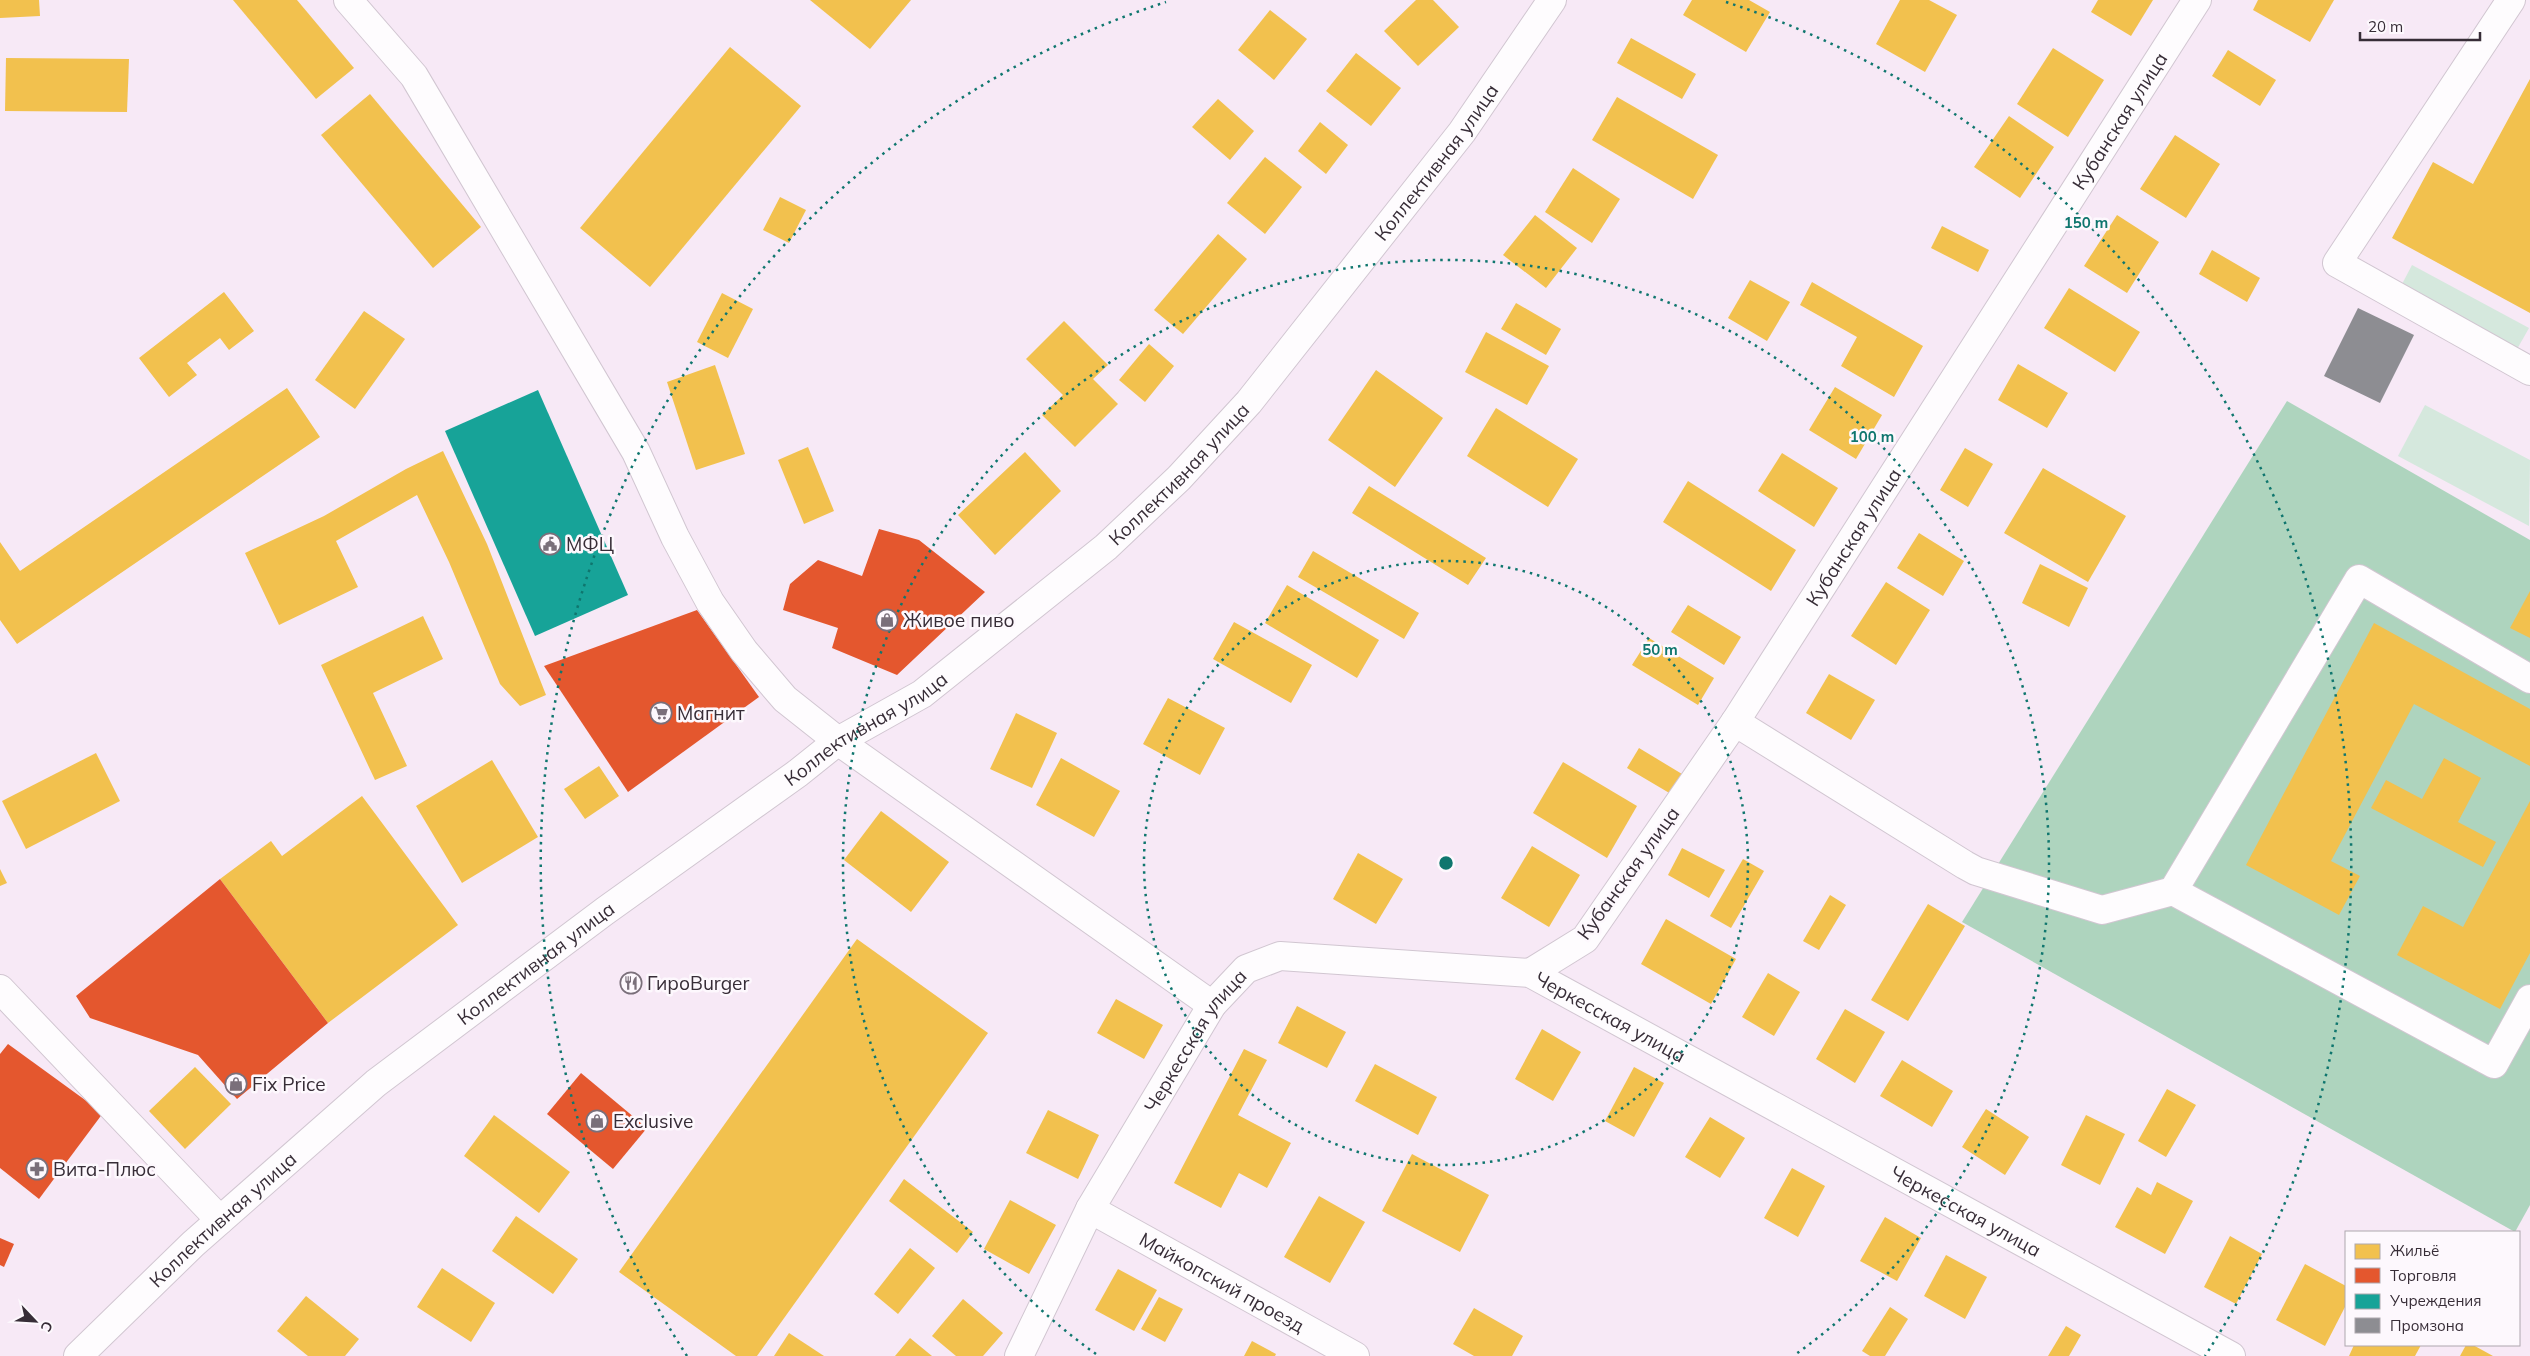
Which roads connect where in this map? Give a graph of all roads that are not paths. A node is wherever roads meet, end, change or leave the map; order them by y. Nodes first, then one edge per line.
1 (348, 0) edge
2 (1552, 0) edge
3 (2197, 0) edge
4 (2511, 0) edge
5 (2530, 371) edge
6 (2530, 679) edge
7 (1735, 722) junction
8 (838, 741) junction
9 (2173, 891) junction
10 (1530, 973) junction
11 (0, 990) edge
12 (2530, 999) edge
13 (1212, 1004) junction
14 (1090, 1210) junction
15 (220, 1220) junction
16 (78, 1356) edge
17 (1019, 1356) edge
18 (1355, 1356) edge
19 (2231, 1356) edge

1 - 8 street
2 - 8 street, Коллективная улица
3 - 7 street, Кубанская улица
4 - 5 street
6 - 9 street
7 - 9 street
7 - 10 street, Кубанская улица
8 - 13 street
8 - 15 street, Коллективная улица
9 - 12 street
10 - 13 street, Черкесская улица
10 - 19 street, Черкесская улица
11 - 15 street
13 - 14 street, Черкесская улица
14 - 17 street, Черкесская улица
14 - 18 street, Майкопский проезд
15 - 16 street, Коллективная улица

